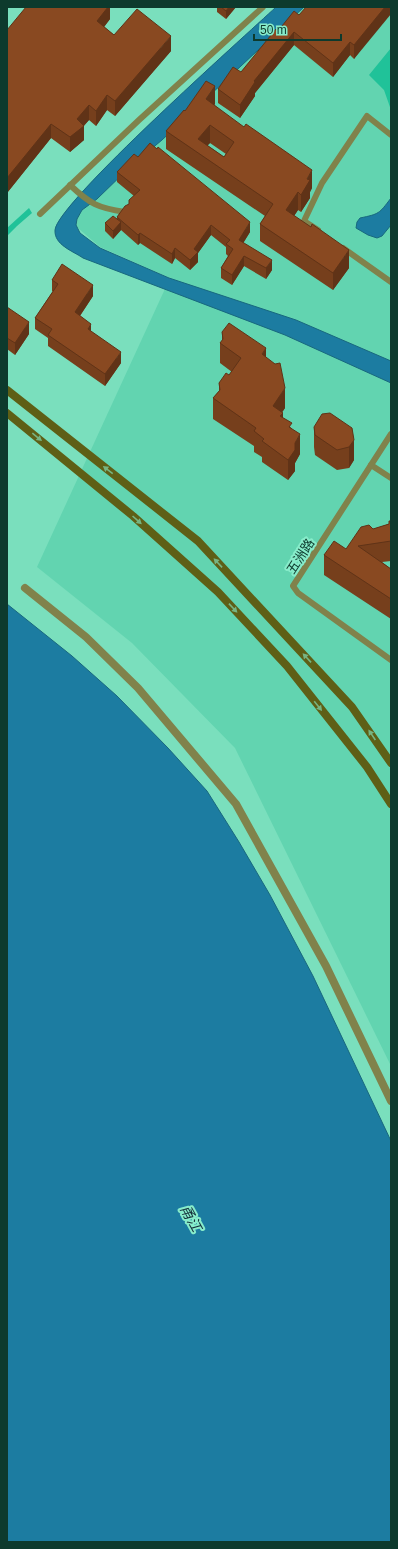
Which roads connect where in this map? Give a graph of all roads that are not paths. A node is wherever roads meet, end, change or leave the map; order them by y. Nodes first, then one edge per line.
1 (263, 7) edge
2 (391, 135) edge
3 (70, 185) junction
4 (125, 212) edge
5 (40, 214) dead end
6 (323, 234) edge
7 (335, 243) edge
8 (391, 282) edge
9 (7, 390) edge
10 (7, 413) edge
11 (391, 434) edge
12 (371, 465) junction
13 (391, 478) edge
14 (25, 588) dead end
15 (391, 660) edge
16 (391, 763) edge
17 (391, 804) edge
18 (391, 1100) edge

1 - 3 lane
2 - 6 lane
3 - 4 lane
3 - 5 lane
7 - 8 lane
16 -> 9 street
10 -> 17 street
11 - 12 lane, 五洲路
12 - 13 lane
12 - 15 lane, 五洲路
14 - 18 street

